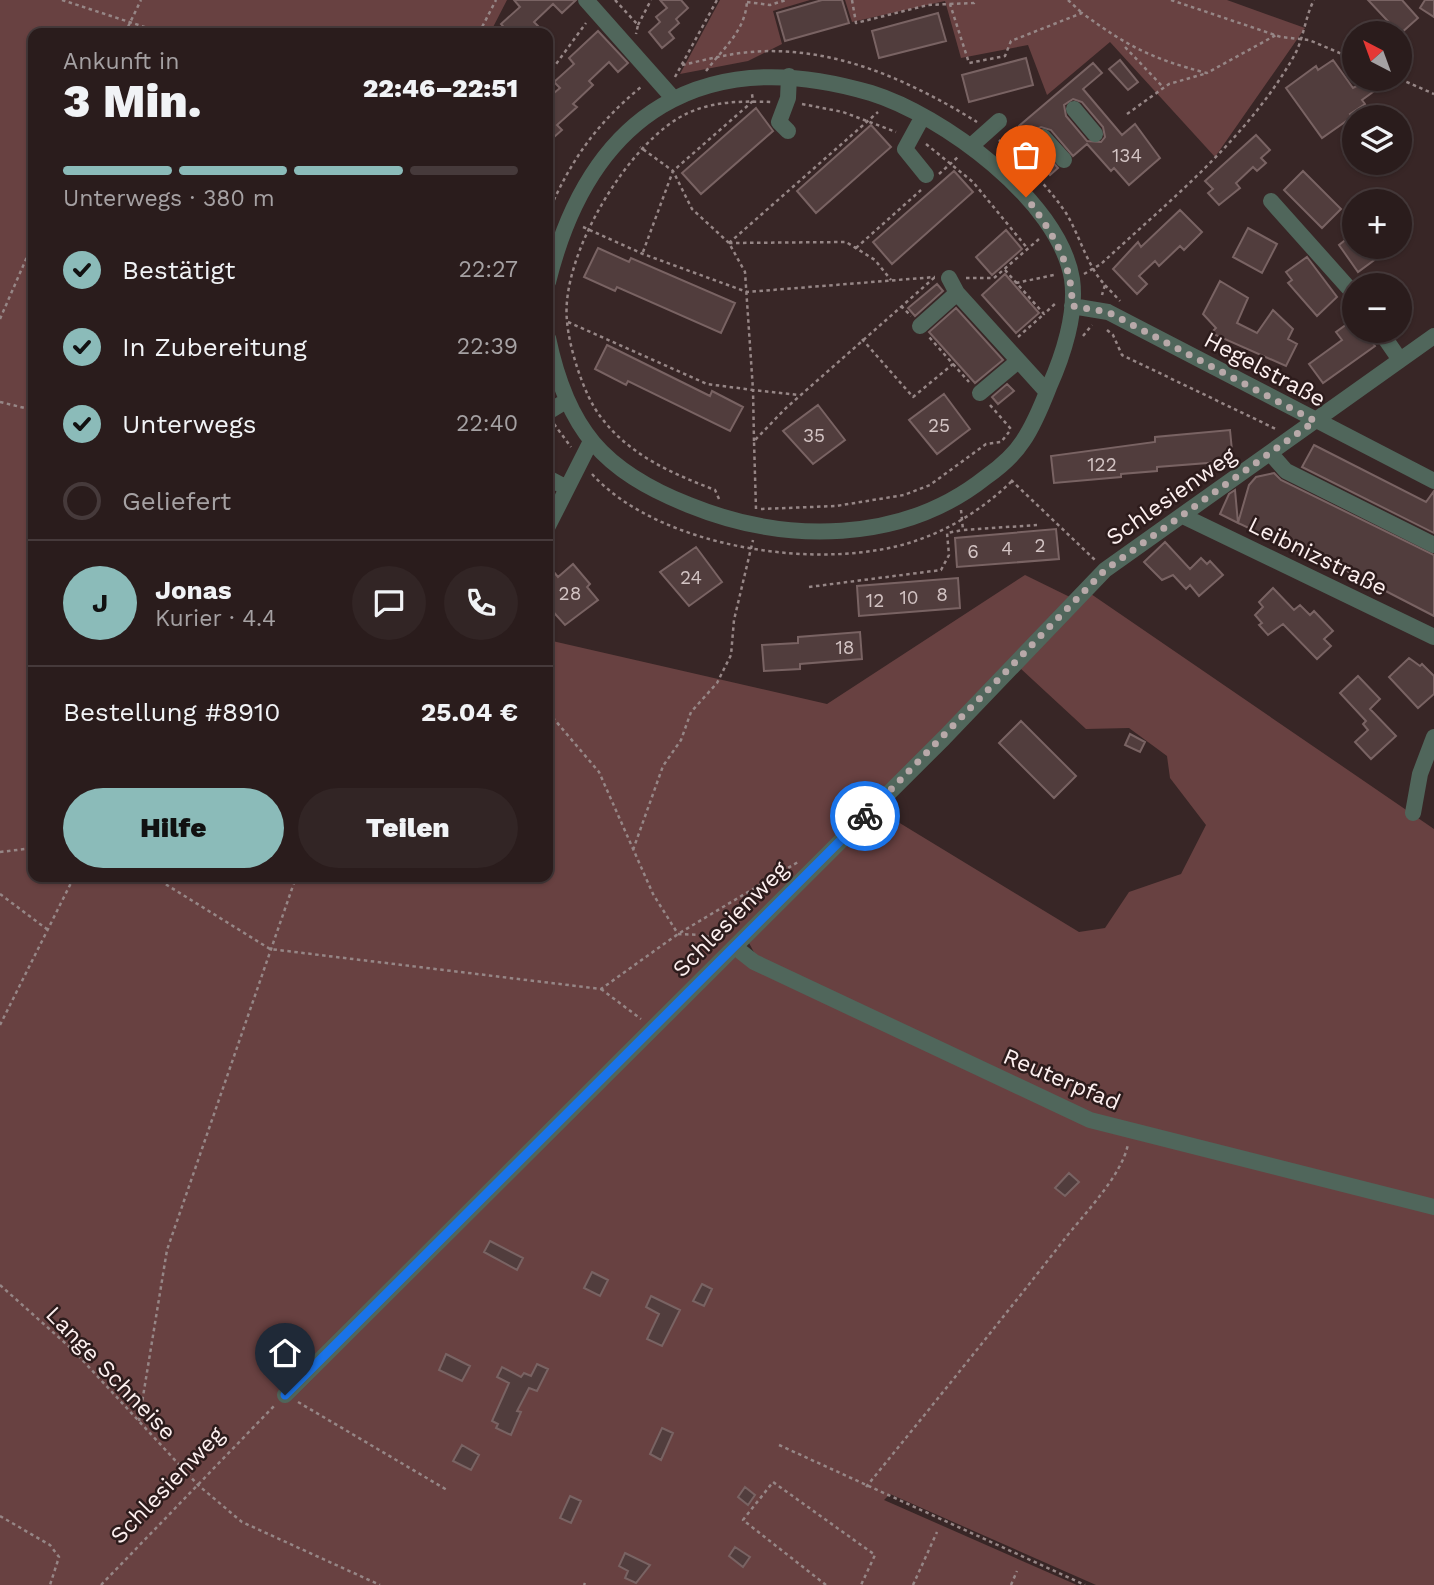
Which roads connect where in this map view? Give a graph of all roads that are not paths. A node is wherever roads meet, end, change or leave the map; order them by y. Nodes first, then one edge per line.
1 (586, 0) edge
2 (789, 76) junction
3 (673, 98) junction
4 (1074, 109) dead end
5 (923, 116) junction
6 (999, 121) dead end
7 (788, 131) dead end
8 (1095, 134) dead end
9 (1043, 137) dead end
10 (971, 146) junction
11 (1063, 160) dead end
12 (926, 182) road end
13 (1271, 201) dead end
14 (553, 261) edge
15 (942, 278) road end
16 (1342, 281) edge
17 (957, 293) junction
18 (1072, 306) junction
19 (920, 326) road end
20 (1434, 336) edge
21 (1388, 343) edge
22 (553, 356) edge
23 (1400, 360) junction
24 (1018, 361) junction
25 (1047, 392) junction
26 (980, 393) road end
27 (566, 401) junction
28 (553, 414) edge
29 (1315, 421) junction
30 (591, 440) junction
31 (1271, 454) junction
32 (553, 481) edge
33 (1434, 481) edge
34 (567, 488) junction
35 (553, 516) edge
36 (1183, 516) junction
37 (1434, 545) edge
38 (1434, 636) edge
39 (1434, 737) edge
40 (1413, 813) dead end
41 (735, 947) junction
42 (1434, 1207) edge
43 (285, 1395) road end

1 - 3 street
2 - 3 street
2 - 5 street
2 - 7 street
3 - 14 street
4 - 8 street
5 - 10 street
5 - 12 street
6 - 10 street
9 - 11 street
10 - 18 street
13 - 16 street
15 - 17 street
17 - 19 street
17 - 24 street
18 - 25 street
18 - 29 street, Hegelstraße
20 - 23 street, Schlesienweg
21 - 23 street
22 - 27 street
23 - 29 street, Schlesienweg
24 - 25 street
24 - 26 street
25 - 30 street
27 - 28 street
27 - 30 street
29 - 31 street, Schlesienweg
29 - 33 street, Hegelstraße
30 - 34 street
31 - 36 street, Schlesienweg
31 - 37 street
32 - 34 street
34 - 35 street
36 - 38 street, Leibnizstraße
36 - 41 street, Schlesienweg
39 - 40 street
41 - 42 street, Reuterpfad
41 - 43 street, Schlesienweg

